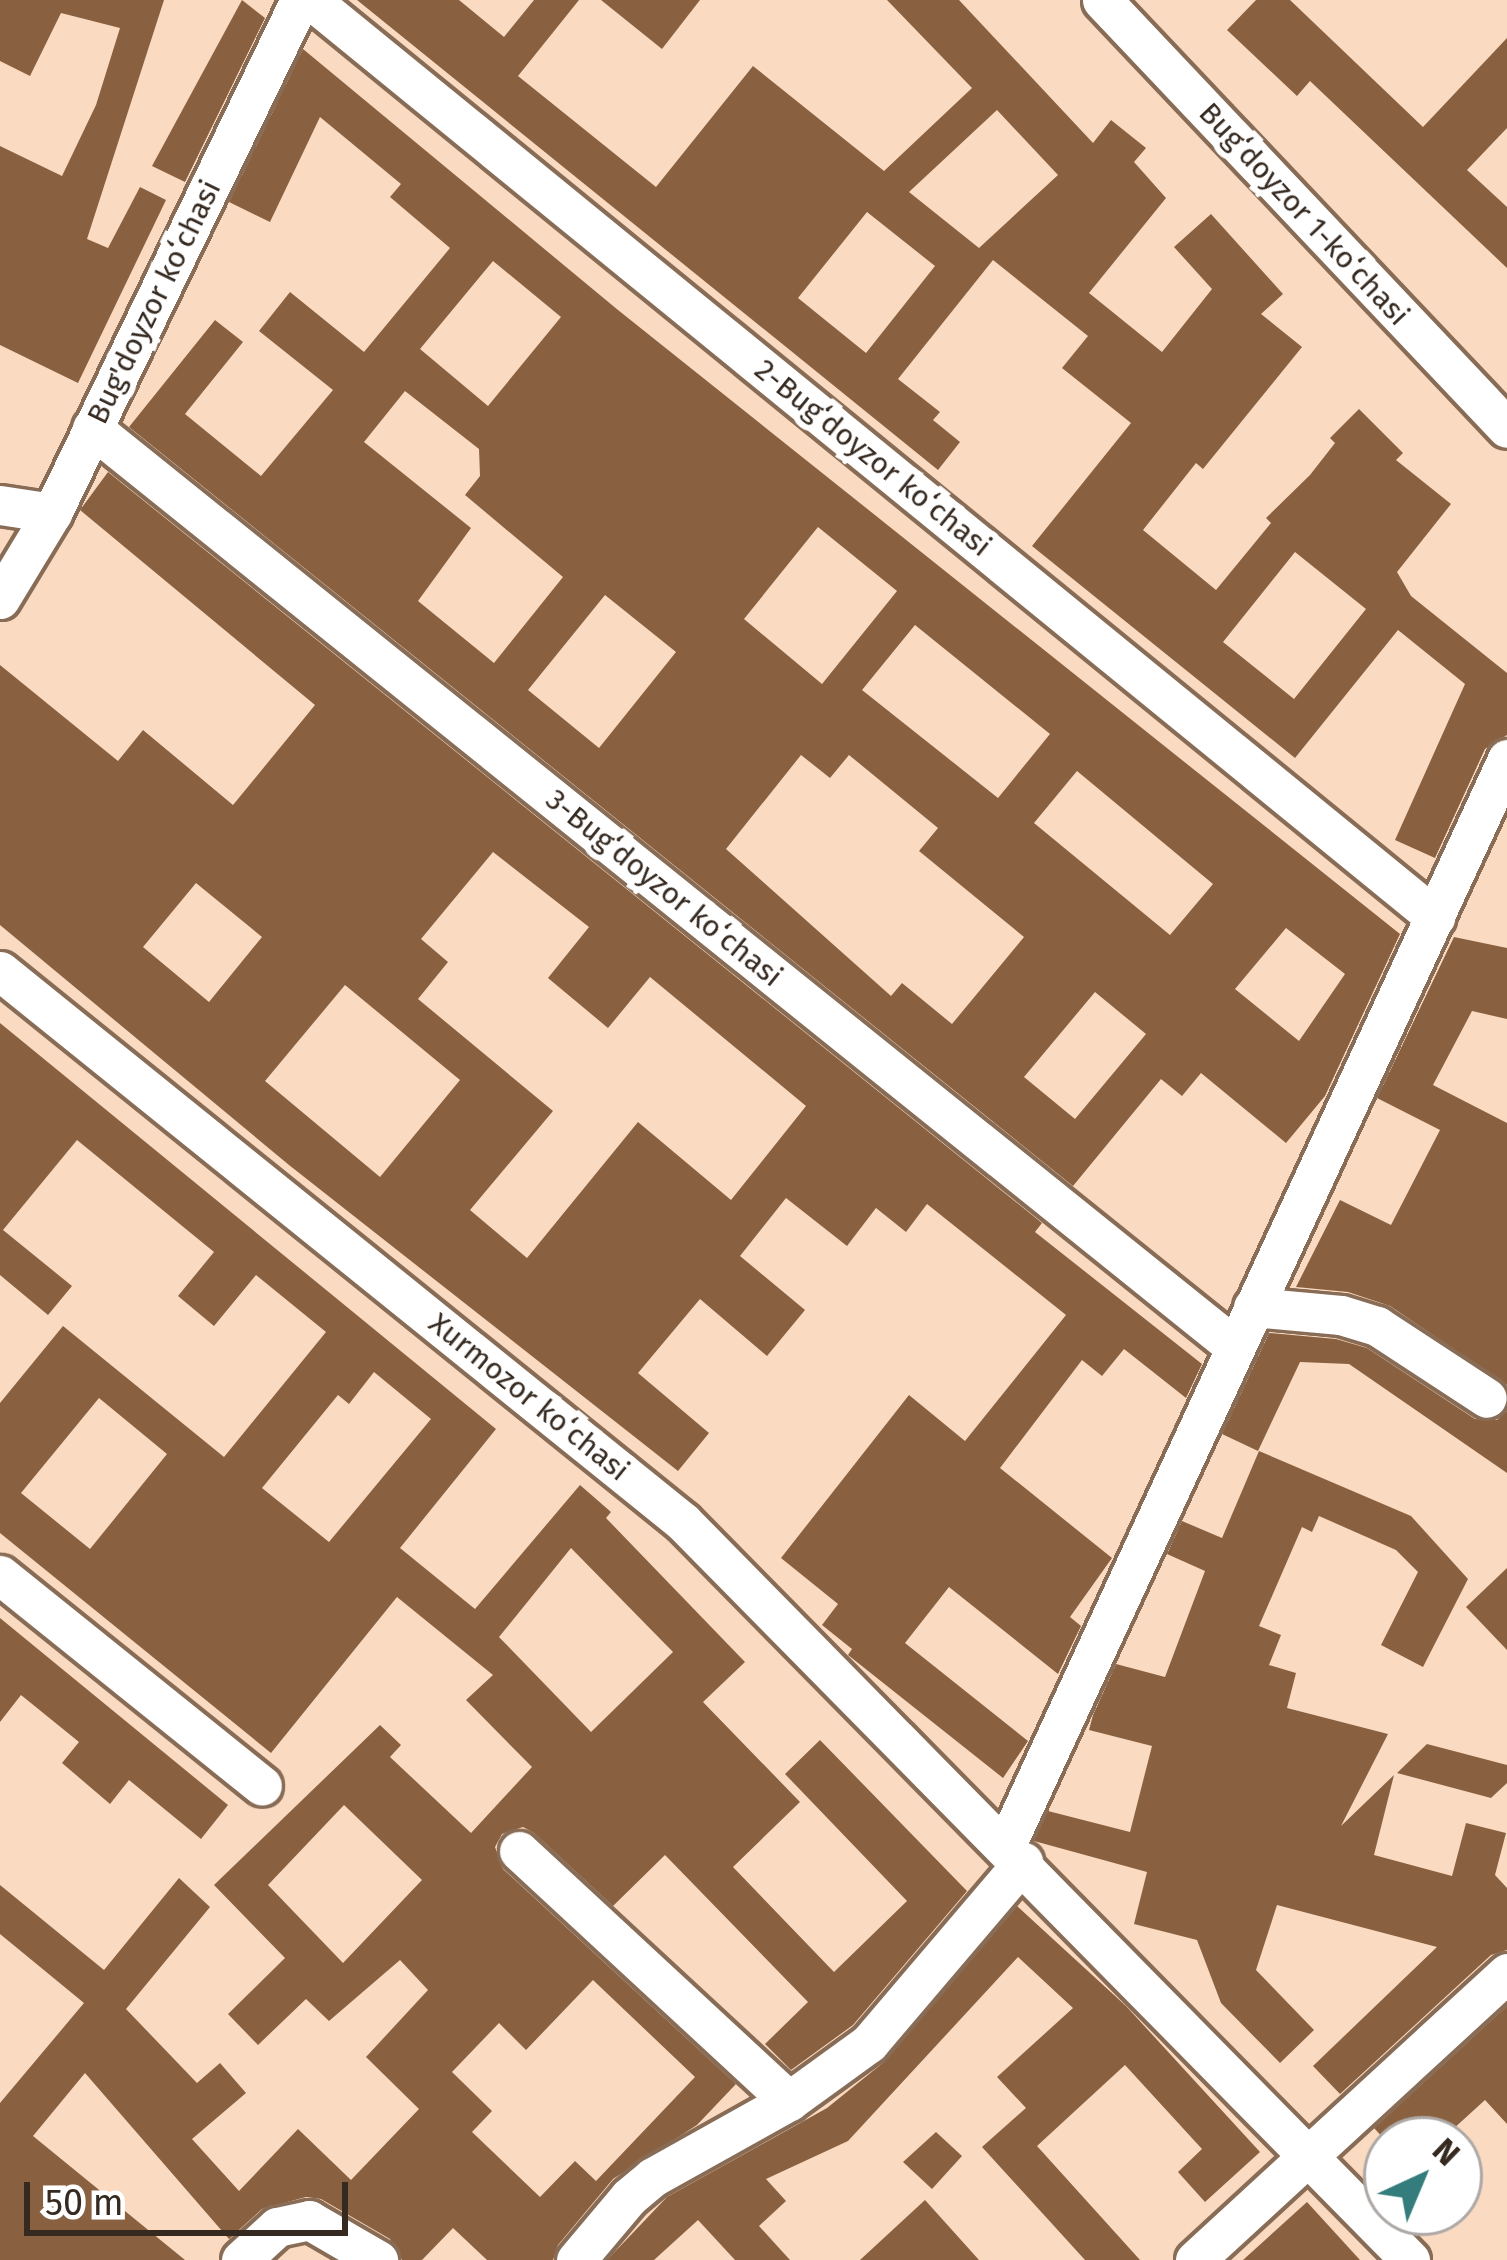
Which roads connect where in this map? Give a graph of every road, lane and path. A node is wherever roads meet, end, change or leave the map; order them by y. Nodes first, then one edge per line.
1 (300, 0) edge
2 (310, 0) edge
3 (1102, 0) edge
4 (92, 428) junction
5 (1507, 428) edge
6 (0, 505) edge
7 (52, 513) junction
8 (0, 599) edge
9 (1507, 759) edge
10 (1435, 916) junction
11 (0, 970) edge
12 (1252, 1306) junction
13 (1235, 1347) junction
14 (1487, 1398) dead end
15 (0, 1575) edge
16 (262, 1786) dead end
17 (519, 1852) dead end
18 (1015, 1854) junction
19 (1507, 1972) edge
20 (789, 2101) junction
21 (1310, 2154) junction
22 (241, 2260) edge
23 (378, 2260) edge
24 (576, 2260) edge
25 (1195, 2260) edge
26 (1410, 2260) edge

1 - 4 street, Bug'doyzor koʻchasi
2 - 10 street, 2-Bugʻdoyzor koʻchasi
3 - 5 street, Bugʻdoyzor 1-koʻchasi
4 - 7 street, Bug'doyzor koʻchasi
4 - 13 street, 3-Bugʻdoyzor koʻchasi
6 - 7 street
7 - 8 street, Bug'doyzor koʻchasi
9 - 10 street
10 - 12 street
11 - 18 street, Xurmozor koʻchasi
12 - 13 street
12 - 14 street
13 - 18 street
15 - 16 street
17 - 20 street
18 - 20 street
18 - 21 street, Xurmozor koʻchasi
19 - 21 street
20 - 24 street
21 - 25 street
21 - 26 street, Xurmozor koʻchasi
22 - 23 street

